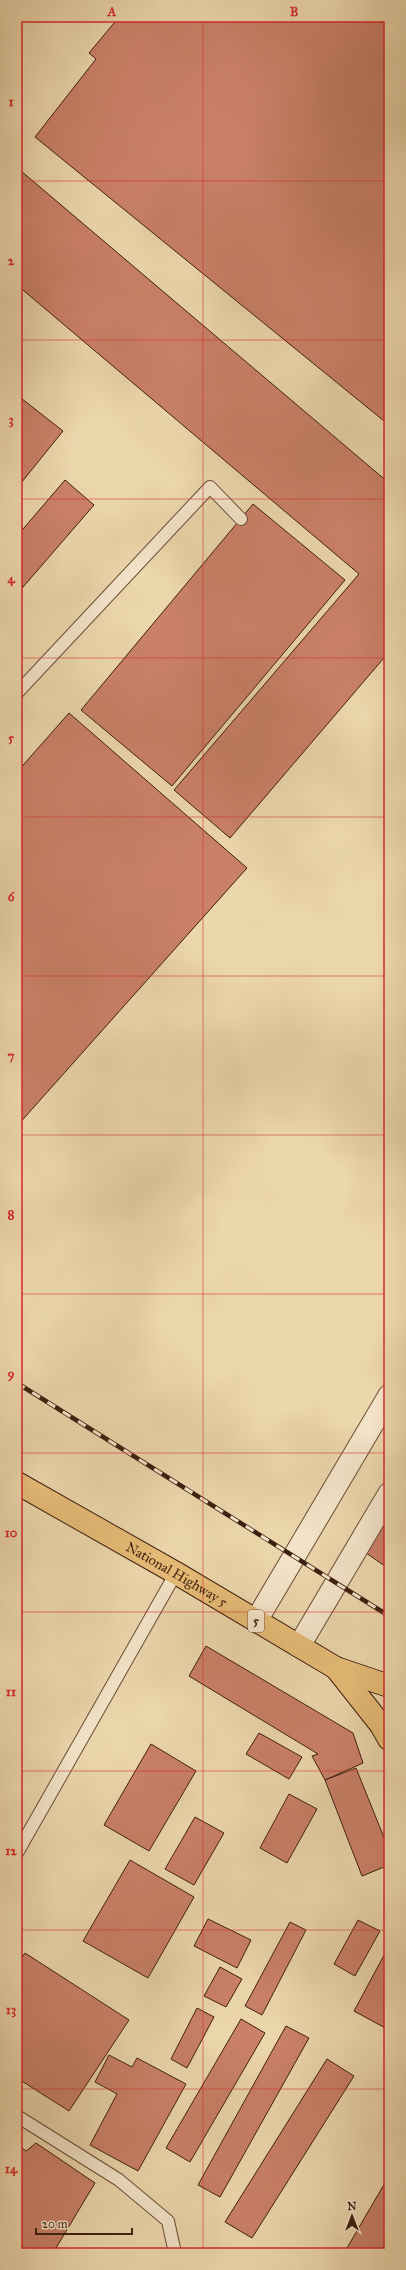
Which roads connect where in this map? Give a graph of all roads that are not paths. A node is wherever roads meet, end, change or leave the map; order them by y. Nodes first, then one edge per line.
1 (241, 519) dead end
2 (17, 692) edge
3 (389, 1396) edge
4 (17, 1483) edge
5 (389, 1494) edge
6 (176, 1573) junction
7 (256, 1621) junction
8 (299, 1646) junction
9 (336, 1668) junction
10 (389, 1686) edge
11 (389, 1739) edge
12 (17, 1853) edge
13 (17, 2116) edge
14 (175, 2253) edge

1 - 2 lane
3 - 7 street
4 - 6 highway, National Highway 5 / 5
5 - 8 street
6 - 7 highway, National Highway 5 / 5
6 - 12 lane
7 - 8 highway, National Highway 5 / 5
8 - 9 highway, National Highway 5 / 5
9 - 10 highway, National Highway 5 / 5
9 - 11 highway, National Highway 5 / 5
13 - 14 lane

